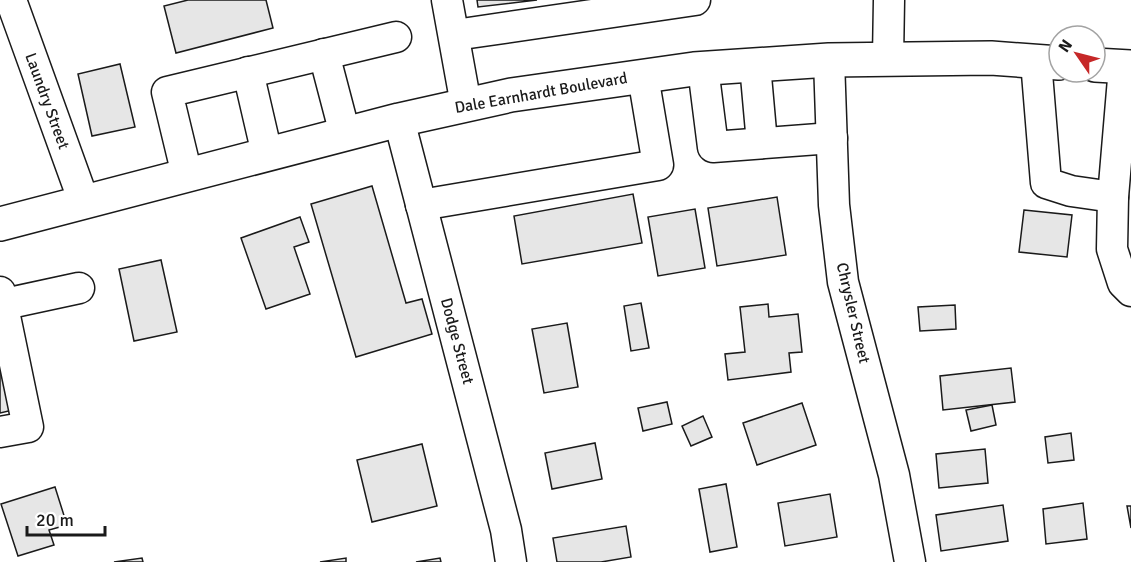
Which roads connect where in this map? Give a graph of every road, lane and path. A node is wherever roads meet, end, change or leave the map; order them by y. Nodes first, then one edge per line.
1 (447, 0) edge
2 (695, 0) edge
3 (889, 0) edge
4 (9, 8) edge
5 (454, 35) junction
6 (396, 37) dead end
7 (324, 54) junction
8 (888, 58) junction
9 (829, 60) junction
10 (1047, 62) edge
11 (755, 65) junction
12 (1117, 66) edge
13 (703, 68) junction
14 (248, 72) junction
15 (643, 76) junction
16 (1048, 84) edge
17 (466, 105) junction
18 (399, 120) junction
19 (345, 134) junction
20 (832, 138) junction
21 (762, 143) junction
22 (267, 154) junction
23 (187, 175) junction
24 (1113, 197) junction
25 (84, 202) junction
26 (421, 205) junction
27 (0, 224) edge
28 (79, 288) dead end
29 (1131, 291) edge
30 (1, 301) edge
31 (0, 432) edge
32 (511, 562) edge
33 (910, 562) edge

1 - 5 street
2 - 5 street
3 - 8 street
4 - 25 street, Laundry Street
5 - 17 street
6 - 7 street
7 - 14 street
7 - 19 street
8 - 9 main road, Dale Earnhardt Boulevard
8 - 10 main road, Dale Earnhardt Boulevard
9 - 11 main road, Dale Earnhardt Boulevard
9 - 20 street, Chrysler Street
11 - 13 main road, Dale Earnhardt Boulevard
11 - 21 street
12 - 24 street
13 - 15 main road, Dale Earnhardt Boulevard
13 - 21 street
14 - 22 street
14 - 23 street
15 - 17 main road, Dale Earnhardt Boulevard
15 - 26 street
16 - 24 street
17 - 18 main road, Dale Earnhardt Boulevard
18 - 19 main road, Dale Earnhardt Boulevard
18 - 26 street, Dodge Street
19 - 22 main road, Dale Earnhardt Boulevard
20 - 21 street
20 - 33 street, Chrysler Street
22 - 23 main road, Dale Earnhardt Boulevard
23 - 25 main road, Dale Earnhardt Boulevard
24 - 29 street
25 - 27 main road, Dale Earnhardt Boulevard
26 - 32 street, Dodge Street
28 - 30 street
30 - 31 street

